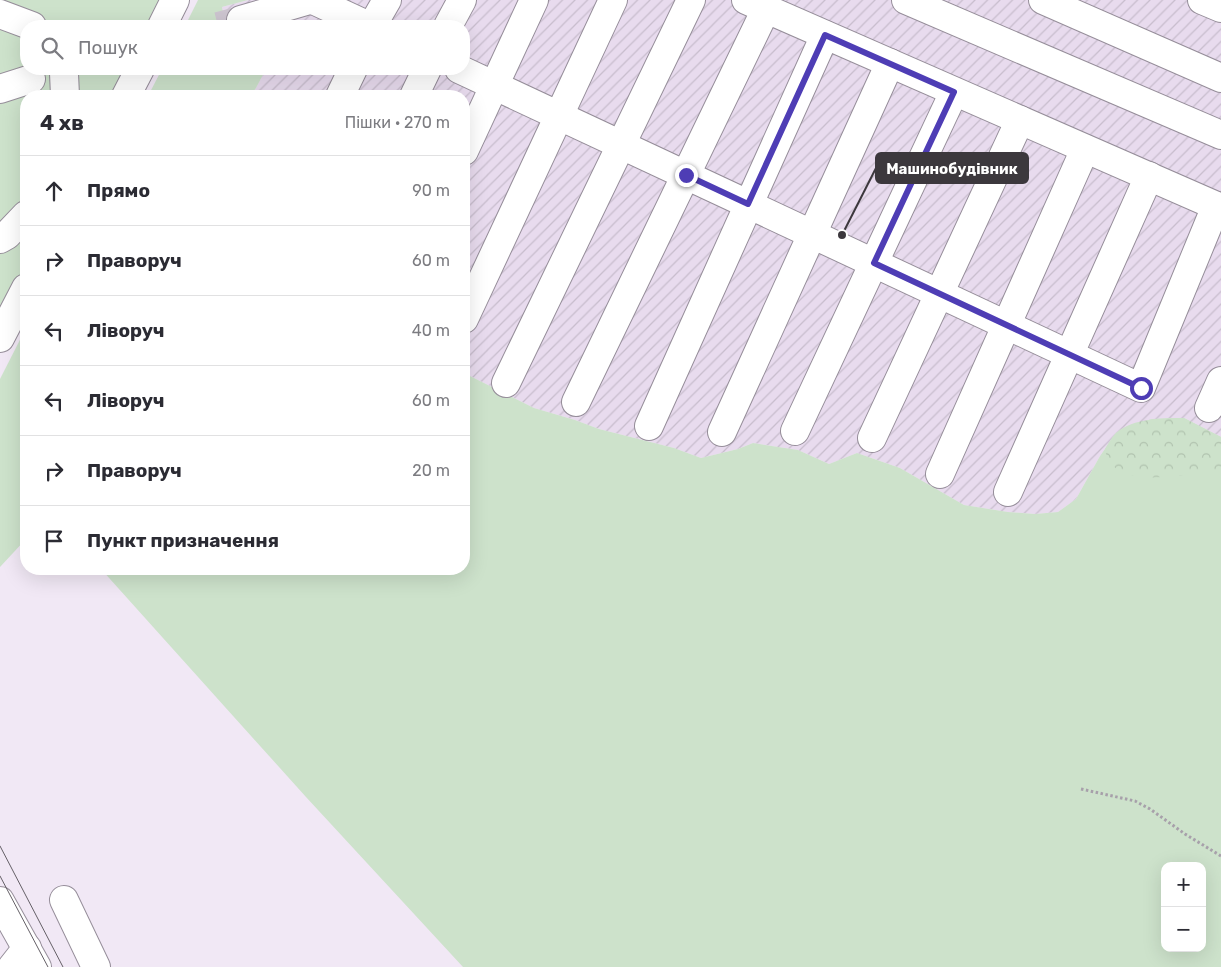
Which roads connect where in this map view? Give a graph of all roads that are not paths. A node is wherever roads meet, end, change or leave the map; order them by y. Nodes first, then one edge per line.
1 (175, 0) edge
2 (309, 0) edge
3 (313, 0) edge
4 (387, 0) edge
5 (462, 0) edge
6 (534, 0) edge
7 (613, 0) edge
8 (691, 0) edge
9 (906, 0) edge
10 (1043, 0) edge
11 (1202, 0) edge
12 (756, 4) edge
13 (1221, 8) edge
14 (0, 14) edge
15 (165, 20) edge
16 (241, 20) tunnel mouth
17 (358, 20) edge
18 (375, 20) edge
19 (451, 20) edge
20 (20, 22) edge
21 (825, 35) junction
22 (890, 63) junction
23 (470, 74) edge
24 (64, 75) edge
25 (137, 75) edge
26 (349, 75) edge
27 (424, 75) edge
28 (1221, 78) edge
29 (31, 79) dead end
30 (494, 85) junction
31 (0, 89) edge
32 (65, 90) edge
33 (129, 90) edge
34 (343, 90) edge
35 (417, 90) edge
36 (954, 92) junction
37 (559, 115) junction
38 (1020, 120) junction
39 (1221, 135) edge
40 (470, 138) edge
41 (621, 145) junction
42 (1085, 149) junction
43 (686, 175) junction
44 (1149, 176) junction
45 (748, 204) junction
46 (1218, 207) edge
47 (20, 221) edge
48 (812, 234) junction
49 (0, 239) edge
50 (874, 263) junction
51 (939, 294) junction
52 (20, 300) edge
53 (470, 306) edge
54 (1007, 325) junction
55 (0, 338) edge
56 (1069, 354) junction
57 (1221, 381) edge
58 (506, 383) dead end
59 (576, 402) dead end
60 (1209, 408) dead end
61 (648, 426) dead end
62 (795, 431) dead end
63 (722, 432) dead end
64 (872, 438) dead end
65 (940, 474) dead end
66 (1008, 492) dead end
67 (64, 900) dead end
68 (0, 901) edge
69 (25, 961) edge
70 (96, 967) edge

1 - 15 main road
2 - 16 main road
3 - 17 main road
4 - 18 main road
5 - 19 main road
6 - 30 main road
7 - 37 main road
8 - 41 main road
9 - 39 main road
10 - 28 main road
11 - 13 main road
12 - 21 main road
12 - 43 main road
14 - 20 main road
21 - 22 main road
21 - 45 main road
22 - 36 main road
22 - 48 main road
23 - 30 main road
24 - 32 main road
25 - 33 main road
26 - 34 main road
27 - 35 main road
29 - 31 main road
30 - 37 main road
30 - 40 main road
36 - 38 main road
36 - 50 main road
37 - 41 main road
37 - 53 main road
38 - 42 main road
38 - 51 main road
41 - 43 main road
41 - 58 main road
42 - 44 main road
42 - 54 main road
43 - 45 main road
43 - 59 main road
44 - 46 main road
44 - 56 main road
45 - 48 main road
45 - 61 main road
46 - 56 main road
47 - 49 main road
48 - 50 main road
48 - 63 main road
50 - 51 main road
50 - 62 main road
51 - 54 main road
51 - 64 main road
52 - 55 main road
54 - 56 main road
54 - 65 main road
56 - 66 main road
57 - 60 main road
67 - 70 main road
68 - 69 main road

